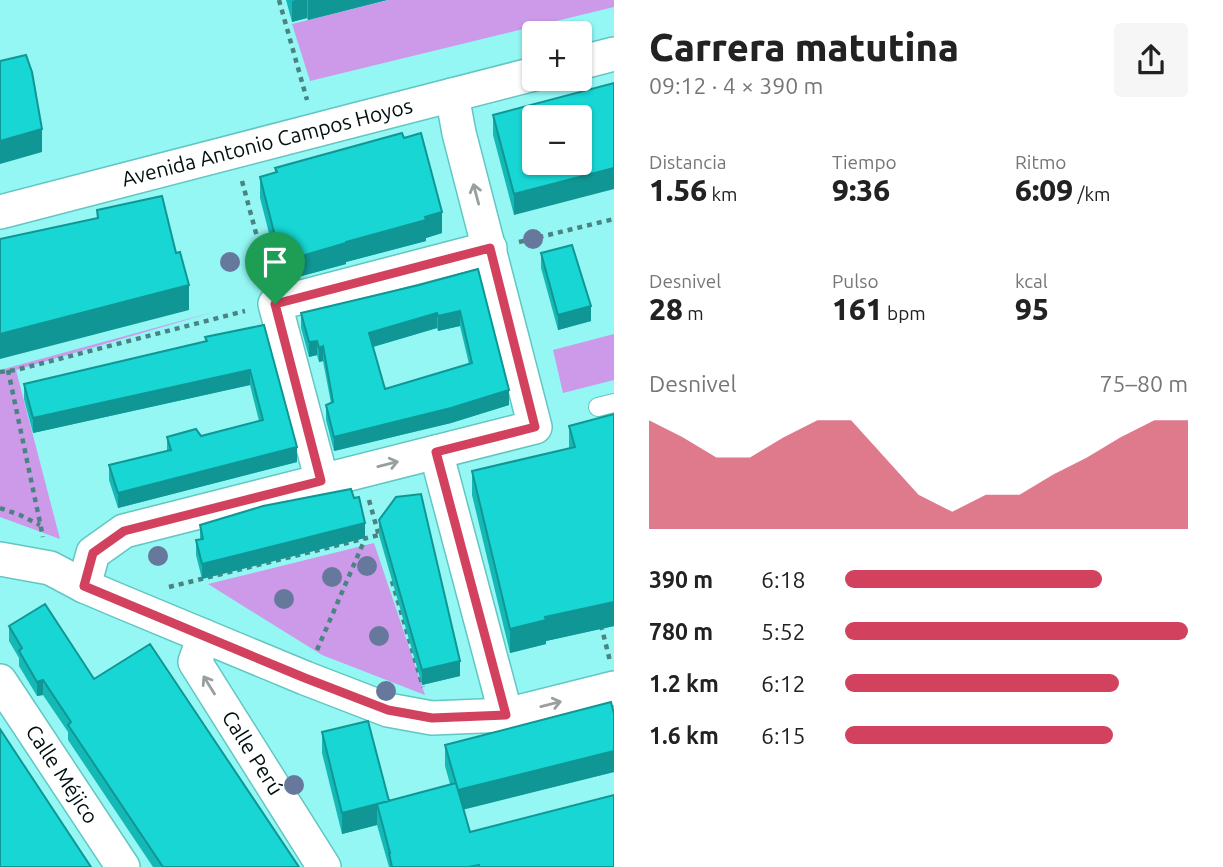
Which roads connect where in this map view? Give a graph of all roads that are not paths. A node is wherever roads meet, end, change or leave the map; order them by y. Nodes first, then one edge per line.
1 (614, 54) edge
2 (592, 60) edge
3 (522, 77) edge
4 (452, 95) junction
5 (0, 212) edge
6 (490, 248) junction
7 (436, 452) junction
8 (321, 481) junction
9 (0, 559) edge
10 (84, 586) junction
11 (204, 636) junction
12 (612, 677) edge
13 (0, 681) edge
14 (506, 715) junction
15 (124, 867) edge
16 (324, 867) edge

1 - 2 street
3 - 4 street, Avenida Antonio Campos Hoyos
4 - 5 street, Avenida Antonio Campos Hoyos
6 -> 4 street
6 - 7 street
6 - 8 street
8 -> 7 street
7 - 14 street
8 - 10 street
9 - 10 street
10 - 11 street
11 - 14 street
16 -> 11 street, Calle Perú
14 -> 12 street
13 - 15 street, Calle Méjico

